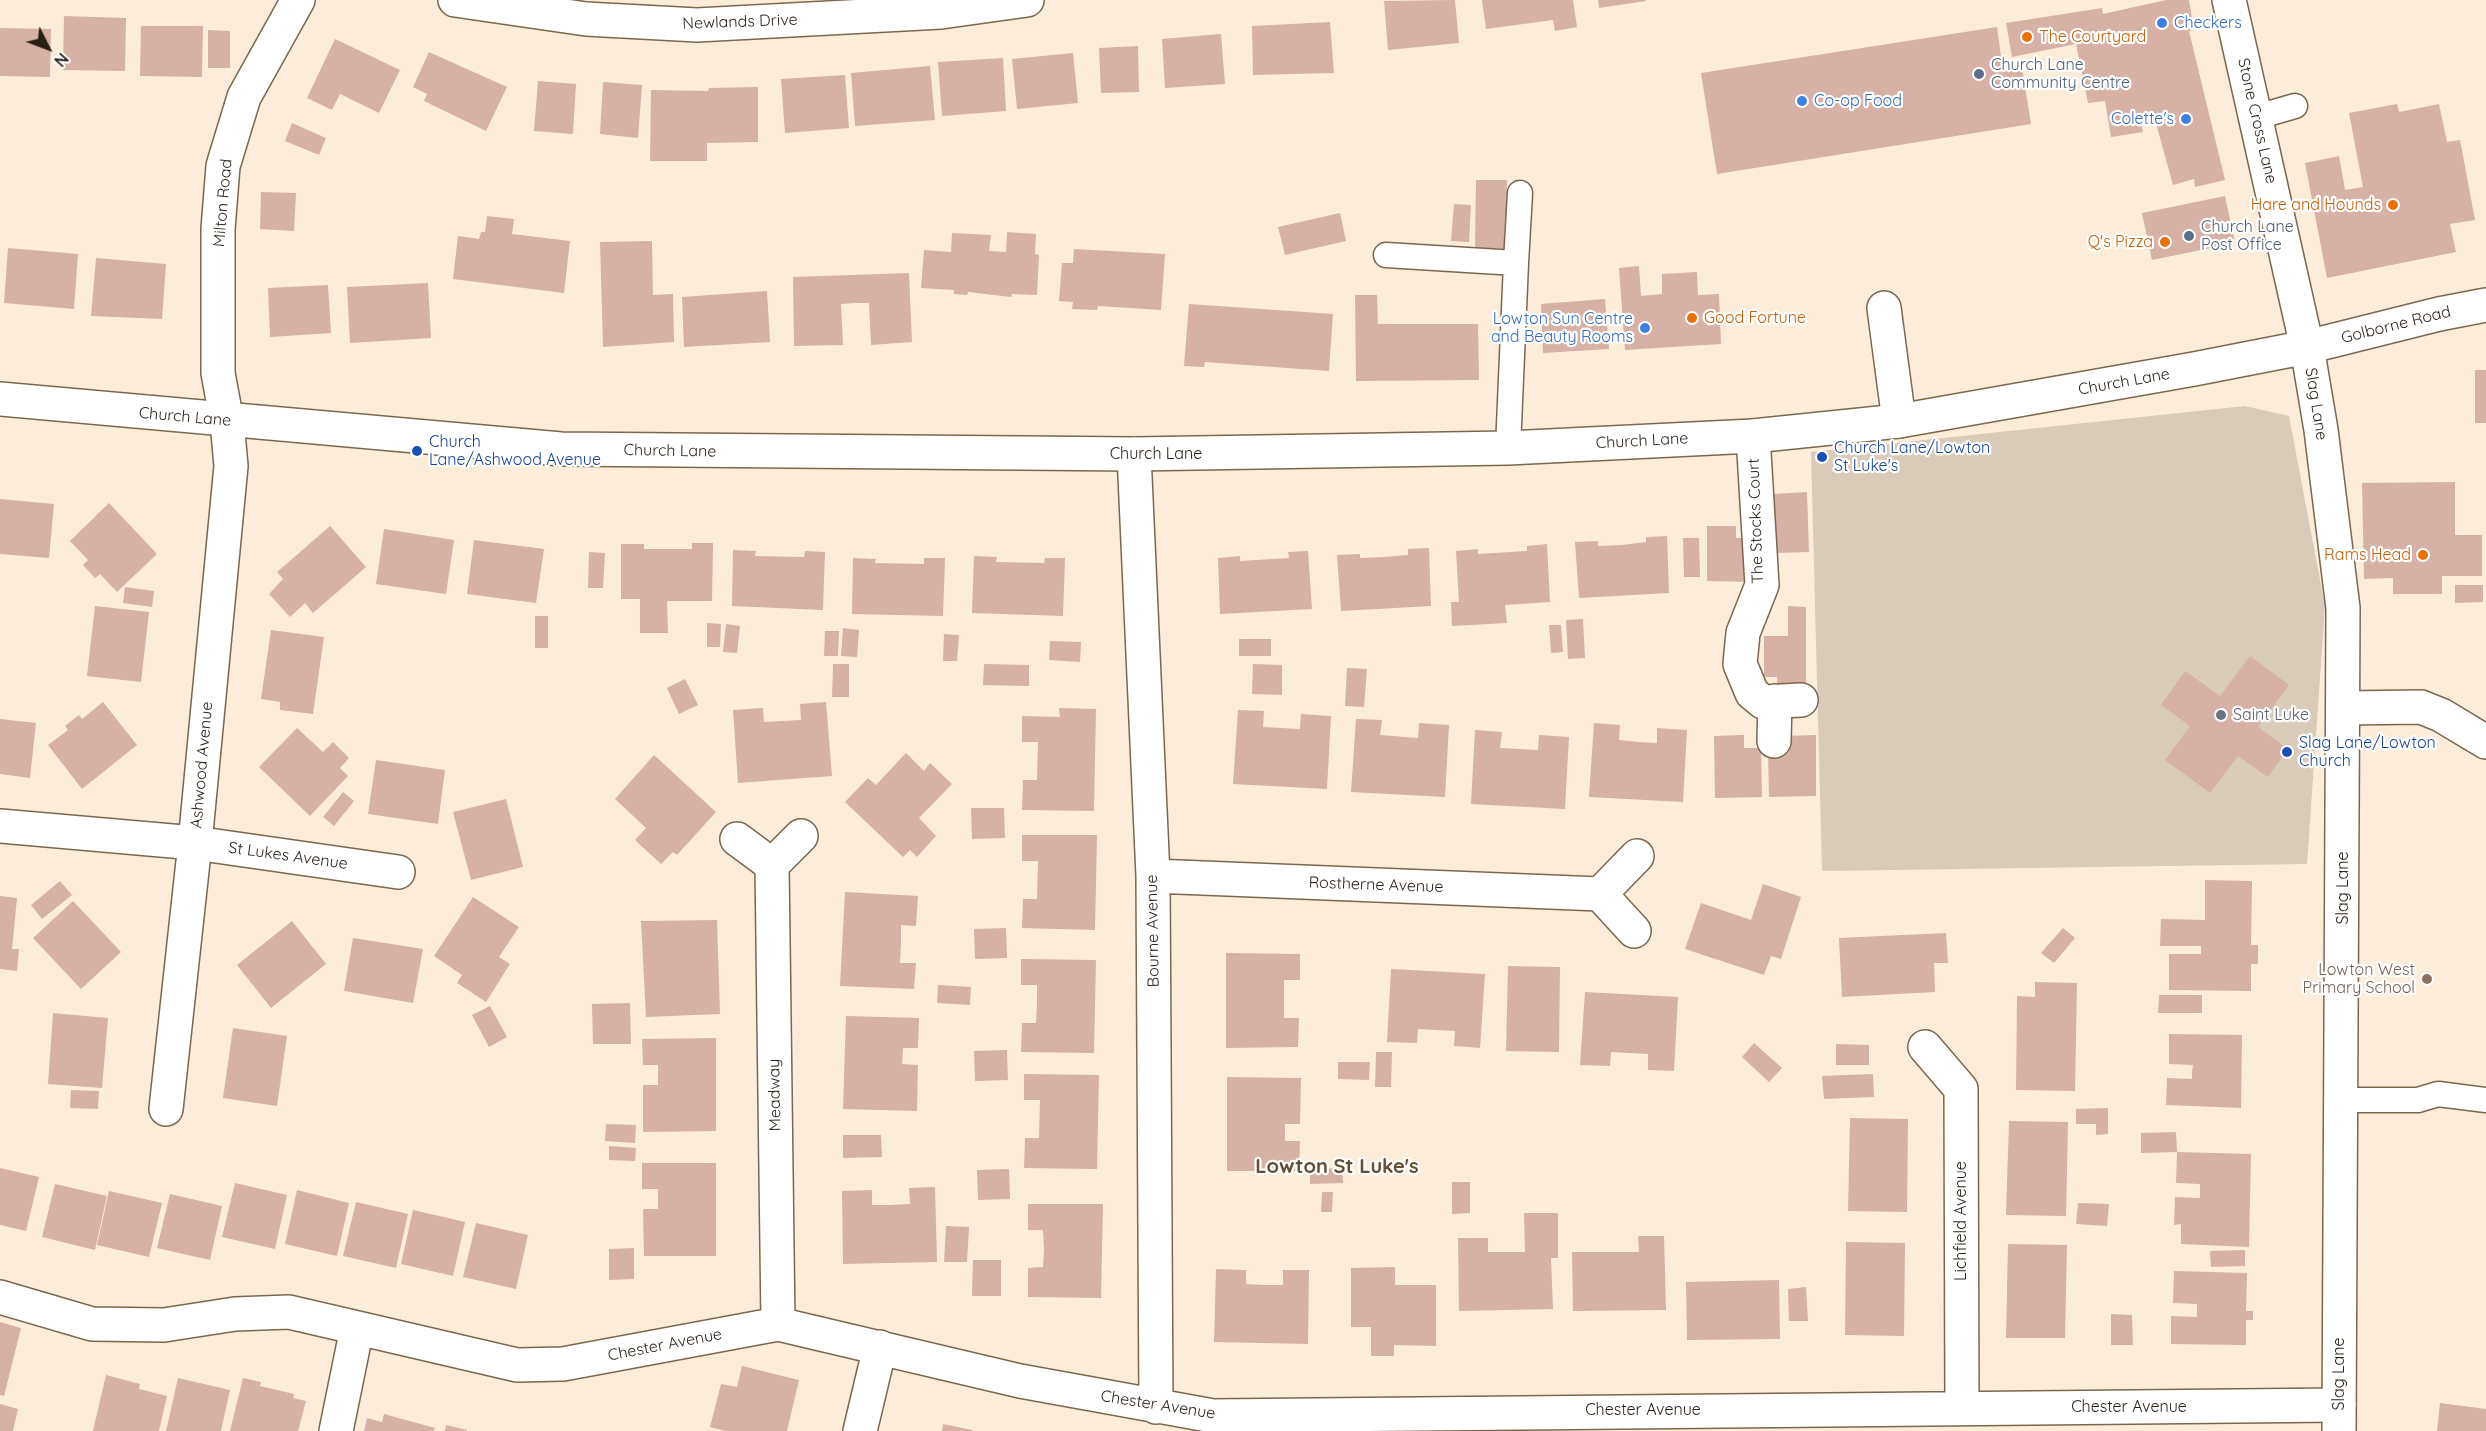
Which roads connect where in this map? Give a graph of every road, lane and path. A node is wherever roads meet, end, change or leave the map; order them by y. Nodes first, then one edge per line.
1 (298, 0) edge
2 (454, 0) edge
3 (1027, 0) edge
4 (2229, 0) edge
5 (2295, 106) dead end
6 (2257, 117) junction
7 (1520, 193) dead end
8 (1386, 255) dead end
9 (1516, 263) junction
10 (2486, 305) edge
11 (1884, 308) dead end
12 (2307, 347) junction
13 (0, 399) edge
14 (1899, 421) junction
15 (227, 422) junction
16 (1753, 436) junction
17 (1508, 448) junction
18 (1134, 454) junction
19 (2344, 708) junction
20 (1774, 741) dead end
21 (2486, 742) edge
22 (0, 826) edge
23 (801, 836) dead end
24 (737, 839) dead end
25 (195, 843) junction
26 (1637, 856) dead end
27 (772, 865) junction
28 (398, 872) dead end
29 (1153, 876) junction
30 (1600, 894) junction
31 (1634, 932) dead end
32 (1925, 1047) dead end
33 (2342, 1100) junction
34 (2486, 1100) edge
35 (165, 1108) dead end
36 (0, 1298) edge
37 (778, 1324) junction
38 (357, 1328) junction
39 (880, 1347) junction
40 (1156, 1407) junction
41 (1947, 1416) edge
42 (2339, 1418) edge
43 (336, 1431) edge
44 (860, 1431) edge

1 - 15 street, Milton Road
2 - 3 street, Newlands Drive
4 - 6 street, Stone Cross Lane
5 - 6 lane
6 - 12 street, Stone Cross Lane
7 - 9 lane
8 - 9 lane
9 - 17 lane
10 - 12 street, Golborne Road
11 - 14 street
12 - 14 street, Church Lane
12 - 19 street, Slag Lane
13 - 15 street, Church Lane
14 - 16 street, Church Lane
15 - 18 street, Church Lane
15 - 25 street, Ashwood Avenue
16 - 17 street, Church Lane
16 - 20 street, The Stocks Court
17 - 18 street, Church Lane
18 - 29 street, Bourne Avenue
19 - 21 street
19 - 33 street, Slag Lane
22 - 25 street, St Lukes Avenue
23 - 27 street
24 - 27 street
25 - 28 street, St Lukes Avenue
25 - 35 street, Ashwood Avenue
26 - 30 street
27 - 37 street, Meadway
29 - 30 street, Rostherne Avenue
29 - 40 street, Bourne Avenue
30 - 31 street
32 - 41 street, Lichfield Avenue
33 - 34 lane
33 - 42 street, Slag Lane
36 - 38 street, Chester Avenue
37 - 38 street, Chester Avenue
37 - 39 street, Chester Avenue
38 - 43 street
39 - 40 street, Chester Avenue
39 - 44 street
40 - 41 street, Chester Avenue
41 - 42 street, Chester Avenue

